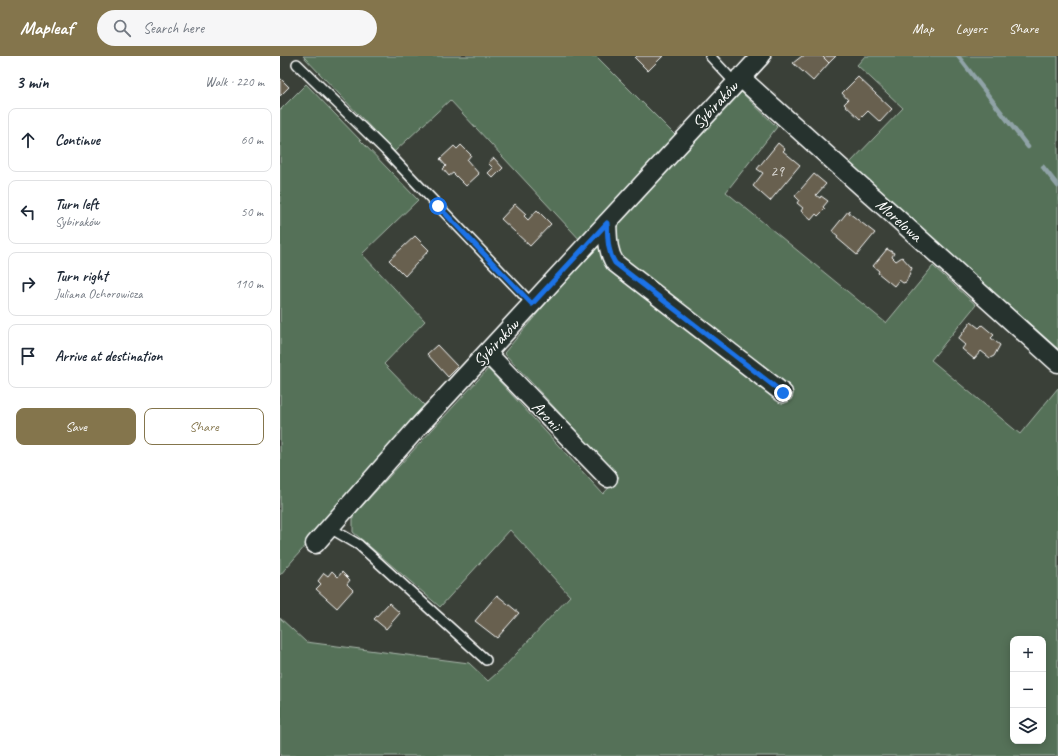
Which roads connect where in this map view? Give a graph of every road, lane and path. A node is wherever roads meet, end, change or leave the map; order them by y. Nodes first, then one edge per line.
1 (710, 56) edge
2 (761, 56) edge
3 (297, 64) dead end
4 (738, 80) junction
5 (607, 223) junction
6 (532, 304) junction
7 (487, 353) junction
8 (1058, 363) edge
9 (783, 393) dead end
10 (608, 478) dead end
11 (330, 528) junction
12 (315, 544) dead end
13 (486, 660) dead end

1 - 4 lane
2 - 4 street, Sybiraków
3 - 6 lane
4 - 5 street, Sybiraków
4 - 8 street, Morelowa
5 - 6 street, Sybiraków
5 - 9 street
6 - 7 street, Sybiraków
7 - 10 street, Aronii
7 - 11 street, Sybiraków
11 - 12 street, Sybiraków
11 - 13 lane

